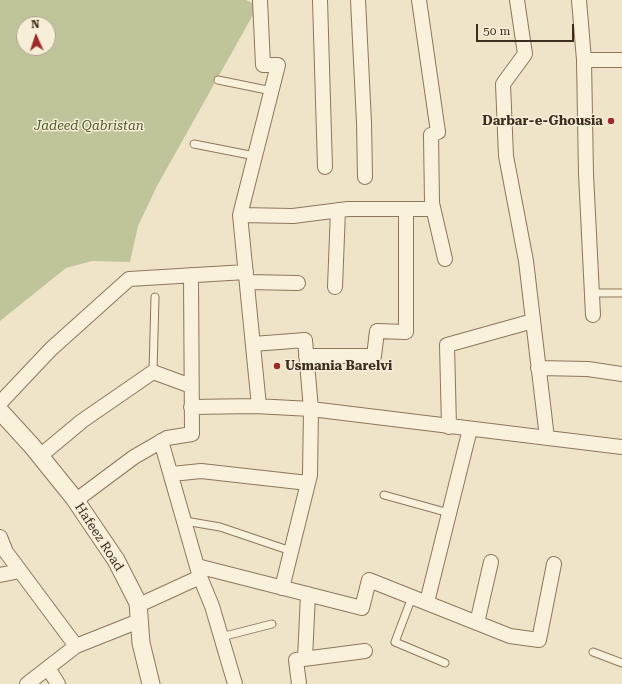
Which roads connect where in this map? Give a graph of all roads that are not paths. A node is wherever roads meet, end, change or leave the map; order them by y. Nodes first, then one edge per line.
1 (260, 0) edge
2 (320, 0) edge
3 (358, 0) edge
4 (419, 0) edge
5 (517, 0) edge
6 (579, 0) edge
7 (584, 60) junction
8 (622, 60) edge
9 (218, 80) dead end
10 (272, 90) junction
11 (194, 144) dead end
12 (255, 156) junction
13 (324, 167) dead end
14 (365, 177) dead end
15 (406, 209) junction
16 (433, 209) junction
17 (338, 210) junction
18 (240, 215) junction
19 (445, 259) dead end
20 (191, 275) junction
21 (247, 277) junction
22 (298, 283) dead end
23 (335, 287) dead end
24 (592, 293) junction
25 (622, 293) edge
26 (155, 297) dead end
27 (593, 315) dead end
28 (532, 321) junction
29 (253, 344) junction
30 (306, 356) junction
31 (538, 368) junction
32 (153, 372) junction
33 (622, 374) edge
34 (191, 386) junction
35 (0, 403) edge
36 (191, 406) junction
37 (259, 406) junction
38 (311, 409) junction
39 (0, 411) edge
40 (449, 427) junction
41 (470, 429) junction
42 (547, 438) junction
43 (161, 441) junction
44 (622, 447) edge
45 (40, 456) junction
46 (172, 474) junction
47 (308, 483) junction
48 (384, 495) dead end
49 (75, 501) junction
50 (449, 513) junction
51 (185, 522) junction
52 (0, 537) edge
53 (291, 551) junction
54 (491, 562) dead end
55 (554, 564) dead end
56 (20, 571) junction
57 (199, 572) junction
58 (0, 575) edge
59 (282, 588) junction
60 (308, 594) junction
61 (412, 596) junction
62 (427, 602) junction
63 (139, 613) junction
64 (477, 623) junction
65 (272, 624) dead end
66 (221, 637) junction
67 (76, 646) junction
68 (365, 651) dead end
69 (592, 652) dead end
70 (304, 659) junction
71 (445, 663) dead end
72 (622, 663) edge
73 (48, 668) junction
74 (27, 684) edge
75 (58, 684) edge
76 (151, 684) edge
77 (235, 684) edge
78 (299, 684) edge

1 - 10 street
2 - 13 street
3 - 14 street
4 - 16 street
5 - 28 street
6 - 7 street
7 - 8 street
7 - 24 street
9 - 10 lane
10 - 12 street
11 - 12 lane
12 - 18 street
15 - 16 street
15 - 17 street
15 - 30 street
16 - 19 street
17 - 18 street
17 - 23 street
18 - 21 street
20 - 21 street
20 - 34 street
20 - 35 street
21 - 22 street
21 - 29 street
24 - 25 lane
24 - 27 street
26 - 32 lane
28 - 31 street
28 - 40 street
29 - 30 street
29 - 37 street
30 - 38 street
31 - 33 street
31 - 42 street
32 - 34 street
32 - 45 street
34 - 36 street
36 - 37 street
36 - 43 street
37 - 38 street
38 - 40 street
38 - 47 street
39 - 45 street, Hafeez Road
40 - 41 street
41 - 42 street
41 - 50 street
42 - 44 street
43 - 46 street
43 - 49 street
45 - 49 street, Hafeez Road
46 - 47 street
46 - 51 street
47 - 53 street
48 - 50 lane
49 - 63 street, Hafeez Road
50 - 62 street
51 - 53 lane
51 - 57 street
52 - 56 street
53 - 59 street
54 - 64 street
55 - 64 street
56 - 58 street
56 - 67 street
57 - 59 street
57 - 63 street
57 - 66 street
59 - 60 street
60 - 61 street
60 - 70 street
61 - 62 street
61 - 71 lane
62 - 64 street
63 - 67 street
63 - 76 street, Hafeez Road
65 - 66 lane
66 - 77 street
67 - 73 street
68 - 70 street
69 - 72 lane
70 - 78 street
73 - 74 street
73 - 75 street

